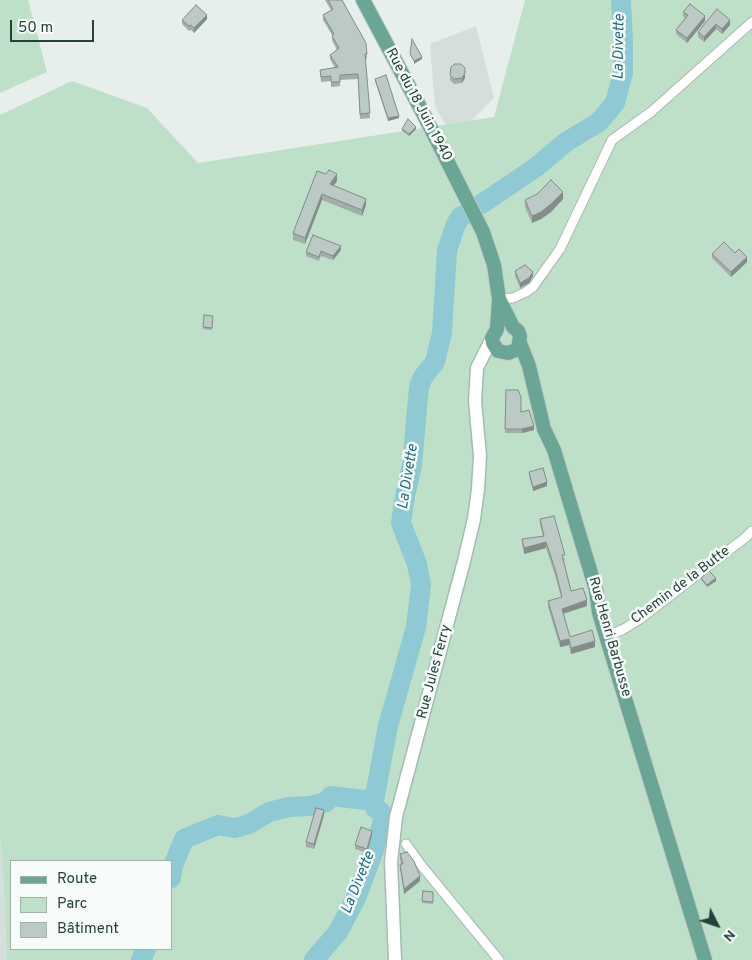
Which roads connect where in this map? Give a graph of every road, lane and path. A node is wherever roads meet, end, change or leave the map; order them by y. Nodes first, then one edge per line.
1 (363, 0) edge
2 (752, 22) edge
3 (499, 299) junction
4 (513, 327) junction
5 (494, 333) junction
6 (511, 349) junction
7 (477, 383) junction
8 (752, 531) edge
9 (607, 636) junction
10 (406, 844) dead end
11 (395, 960) edge
12 (499, 960) edge
13 (705, 960) edge

1 - 3 main road, Rue du 18 Juin 1940
2 - 3 street
3 - 4 main road
3 - 5 main road
4 - 5 main road
4 - 6 main road
5 - 6 main road
5 - 7 main road, Rue Jules Ferry
6 - 7 main road, Rue Jules Ferry
6 - 9 main road, Rue Henri Barbusse
7 - 11 main road, Rue Jules Ferry
8 - 9 street, Chemin de la Butte
9 - 13 main road, Rue Henri Barbusse
10 - 12 street

